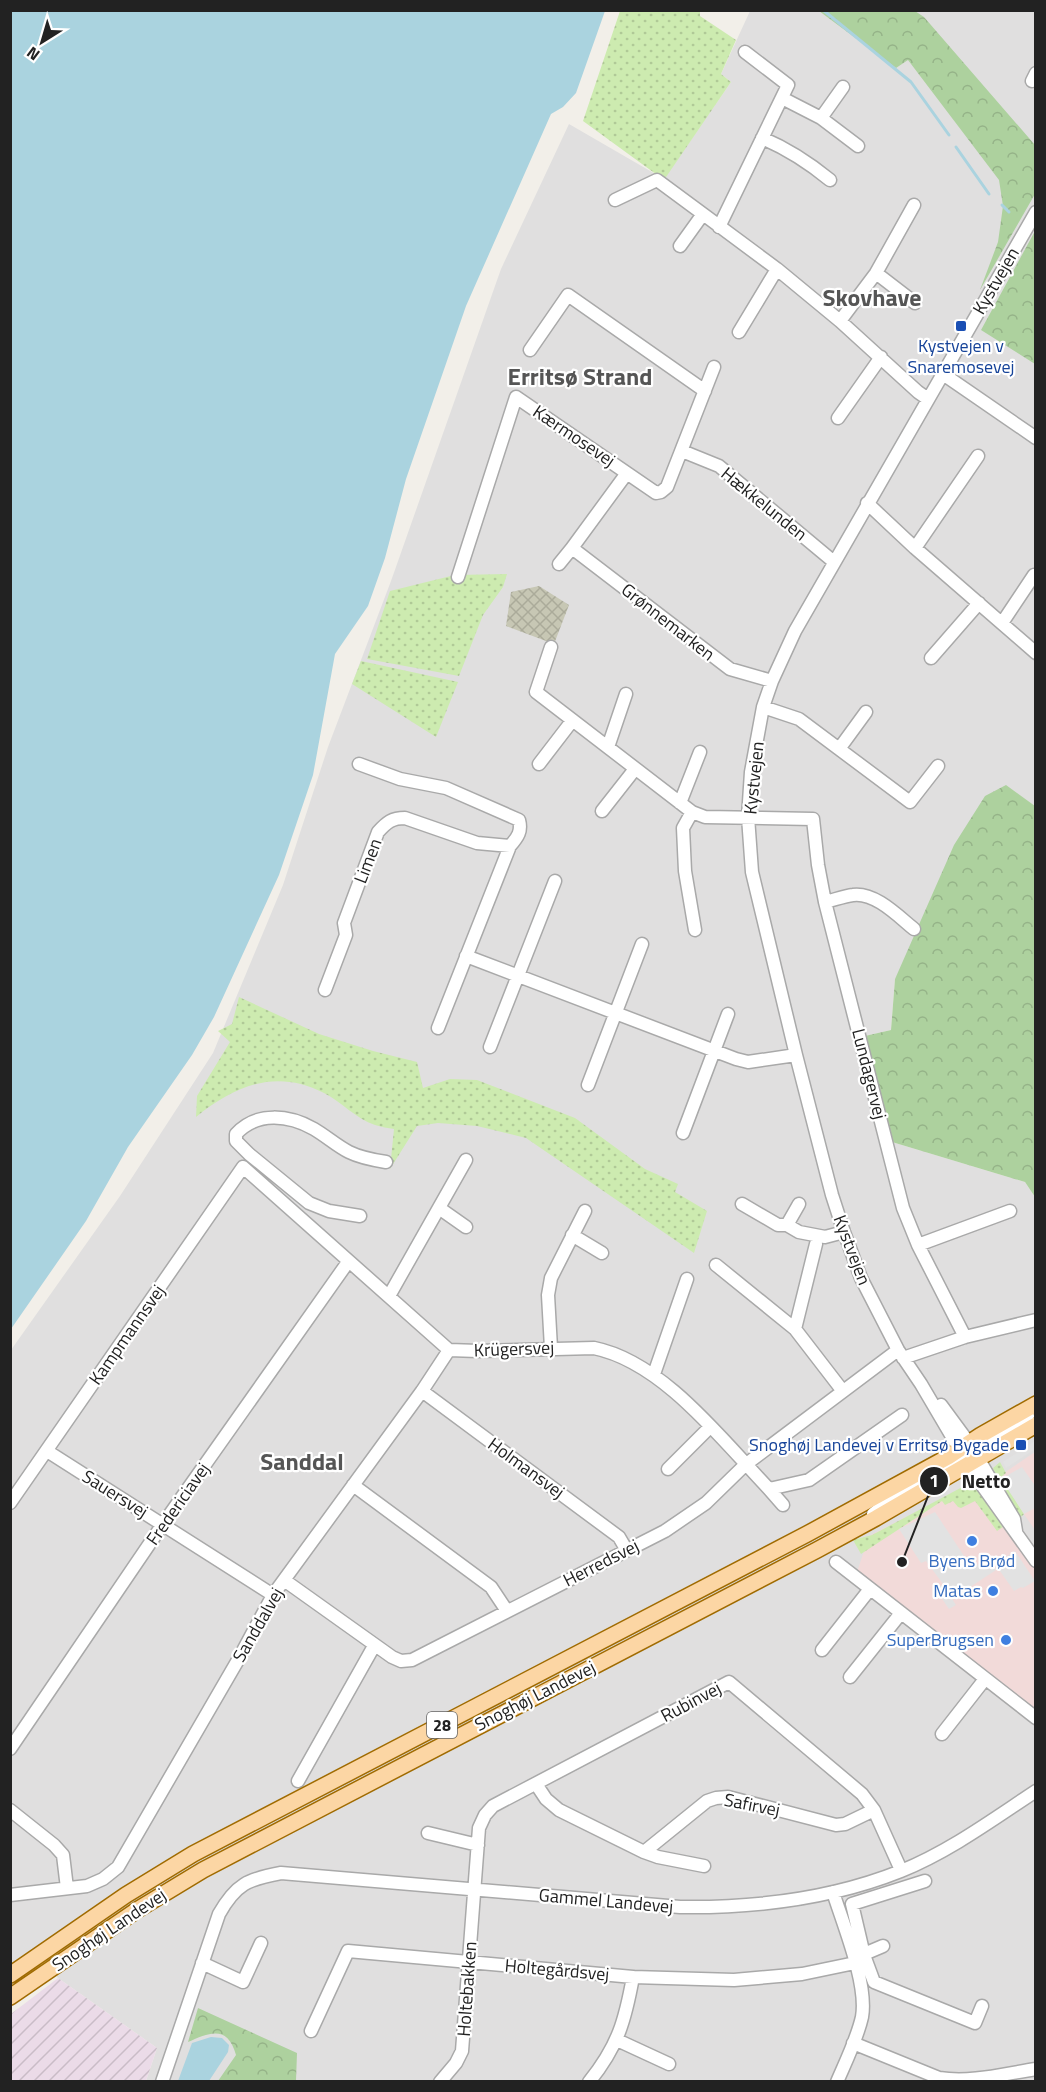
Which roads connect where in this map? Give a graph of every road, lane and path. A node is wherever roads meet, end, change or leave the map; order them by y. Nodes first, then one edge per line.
1 (746, 52) dead end
2 (843, 87) dead end
3 (782, 98) junction
4 (821, 118) junction
5 (762, 138) junction
6 (858, 146) dead end
7 (830, 180) dead end
8 (615, 200) dead end
9 (914, 205) dead end
10 (1035, 212) edge
11 (703, 214) junction
12 (719, 227) junction
13 (681, 246) dead end
14 (777, 268) junction
15 (876, 273) junction
16 (915, 303) dead end
17 (840, 321) junction
18 (739, 332) dead end
19 (530, 350) dead end
20 (881, 357) junction
21 (714, 367) dead end
22 (943, 374) junction
23 (705, 391) junction
24 (928, 399) junction
25 (838, 418) dead end
26 (1035, 438) edge
27 (682, 451) junction
28 (978, 456) dead end
29 (627, 473) junction
30 (867, 503) junction
31 (572, 548) junction
32 (915, 548) junction
33 (834, 562) junction
34 (559, 564) dead end
35 (1034, 575) edge
36 (458, 577) dead end
37 (979, 603) junction
38 (1002, 623) junction
39 (551, 647) dead end
40 (1035, 653) edge
41 (931, 658) dead end
42 (772, 681) junction
43 (626, 694) dead end
44 (763, 707) junction
45 (866, 712) dead end
46 (573, 721) junction
47 (608, 747) junction
48 (839, 749) junction
49 (700, 752) dead end
50 (359, 764) dead end
51 (539, 764) dead end
52 (938, 766) dead end
53 (635, 769) junction
54 (680, 803) junction
55 (602, 811) dead end
56 (692, 812) junction
57 (748, 817) junction
58 (510, 846) junction
59 (555, 881) dead end
60 (825, 902) junction
61 (914, 929) dead end
62 (695, 930) dead end
63 (642, 944) dead end
64 (466, 956) junction
65 (518, 977) junction
66 (325, 990) dead end
67 (615, 1013) junction
68 (728, 1014) dead end
69 (438, 1028) dead end
70 (490, 1047) dead end
71 (714, 1051) junction
72 (796, 1055) junction
73 (588, 1085) dead end
74 (683, 1133) dead end
75 (466, 1160) dead end
76 (386, 1162) dead end
77 (243, 1167) joint
78 (309, 1203) junction
79 (742, 1204) dead end
80 (799, 1204) dead end
81 (439, 1208) junction
82 (1010, 1210) dead end
83 (585, 1211) dead end
84 (360, 1216) dead end
85 (301, 1218) junction
86 (787, 1225) junction
87 (466, 1227) dead end
88 (844, 1232) junction
89 (572, 1235) junction
90 (816, 1244) dead end
91 (918, 1245) junction
92 (602, 1253) dead end
93 (348, 1262) junction
94 (716, 1265) dead end
95 (687, 1279) dead end
96 (389, 1296) junction
97 (1035, 1320) edge
98 (795, 1329) junction
99 (965, 1336) junction
100 (550, 1348) junction
101 (449, 1350) junction
102 (900, 1354) junction
103 (654, 1374) junction
104 (842, 1390) junction
105 (422, 1391) junction
106 (1035, 1404) edge
107 (1035, 1412) edge
108 (902, 1415) dead end
109 (1035, 1425) edge
110 (710, 1427) junction
111 (47, 1451) junction
112 (969, 1454) junction
113 (745, 1465) junction
114 (668, 1469) dead end
115 (353, 1485) junction
116 (769, 1489) junction
117 (10, 1503) edge
118 (783, 1505) dead end
119 (163, 1524) junction
120 (626, 1550) junction
121 (1035, 1561) edge
122 (836, 1562) dead end
123 (284, 1580) junction
124 (870, 1589) junction
125 (273, 1595) junction
126 (507, 1611) junction
127 (901, 1613) junction
128 (374, 1646) junction
129 (822, 1650) dead end
130 (850, 1677) dead end
131 (985, 1678) junction
132 (1035, 1718) edge
133 (942, 1734) dead end
134 (10, 1749) edge
135 (298, 1781) dead end
136 (536, 1784) junction
137 (1035, 1791) edge
138 (10, 1810) edge
139 (874, 1810) junction
140 (428, 1833) dead end
141 (478, 1845) junction
142 (644, 1852) junction
143 (704, 1866) dead end
144 (901, 1870) junction
145 (925, 1881) dead end
146 (67, 1888) junction
147 (475, 1889) junction
148 (833, 1892) junction
149 (10, 1895) edge
150 (261, 1943) dead end
151 (883, 1946) dead end
152 (857, 1959) junction
153 (468, 1962) junction
154 (202, 1963) junction
155 (10, 1975) edge
156 (633, 1977) junction
157 (10, 1997) edge
158 (982, 2006) dead end
159 (311, 2031) dead end
160 (617, 2040) junction
161 (853, 2043) junction
162 (669, 2064) dead end
163 (1035, 2069) edge
164 (162, 2082) edge
165 (440, 2082) edge
166 (589, 2082) edge
167 (837, 2082) edge

1 - 3 street
2 - 4 street
3 - 4 street
3 - 5 street
4 - 6 street
5 - 7 street
5 - 12 street
8 - 11 street
9 - 15 street
10 - 22 street, Kystvejen
11 - 12 street
11 - 13 street
12 - 14 street
14 - 17 street
14 - 18 street
15 - 16 street
15 - 17 street
17 - 20 street
19 - 23 street
20 - 24 street
20 - 25 street
21 - 23 street
22 - 24 street, Kystvejen
22 - 26 street
23 - 27 street
24 - 30 street, Kystvejen
27 - 29 street, Kærmosevej
27 - 33 street, Hækkelunden
28 - 32 street
29 - 31 street
29 - 36 street, Kærmosevej
30 - 32 street
30 - 33 street, Kystvejen
31 - 34 street
31 - 42 street, Grønnemarken
32 - 37 street
33 - 42 street, Kystvejen
35 - 38 street
37 - 38 street
37 - 41 street
38 - 40 street
39 - 46 street
42 - 44 street, Kystvejen
43 - 47 street
44 - 48 street
44 - 57 street, Kystvejen
45 - 48 street
46 - 47 street
46 - 51 street
47 - 53 street
48 - 52 street
49 - 54 street
50 - 58 street
53 - 54 street
53 - 55 street
54 - 56 street
56 - 57 street
56 - 62 street
57 - 60 street, Lundagervej
57 - 72 street, Kystvejen
58 - 64 street
58 - 66 street, Limen
59 - 65 street
60 - 61 street
60 - 91 street, Lundagervej
63 - 67 street
64 - 65 street
64 - 69 street
65 - 67 street
65 - 70 street
67 - 71 street
67 - 73 street
68 - 71 street
71 - 72 street
71 - 74 street
72 - 88 street, Kystvejen
75 - 81 street
76 - 78 street
77 - 85 street, Krügersvej
77 - 111 street, Kampmannsvej
78 - 84 street
78 - 85 street
79 - 86 street
80 - 86 street
81 - 87 street
81 - 96 street
82 - 91 street
83 - 89 street
85 - 93 street, Krügersvej
86 - 88 street
88 - 102 street, Kystvejen
89 - 92 street
89 - 100 street
90 - 98 street
91 - 99 street, Lundagervej
93 - 96 street, Krügersvej
93 - 119 street, Fredericiavej
94 - 98 street
95 - 103 street
96 - 101 street, Krügersvej
97 - 99 street, Herredsvej
98 - 104 street
99 - 102 street, Herredsvej
100 - 101 street, Krügersvej
100 - 103 street, Krügersvej
101 - 105 street, Sanddalvej
102 - 104 street, Herredsvej
102 - 112 street, Kystvejen
103 - 110 street, Krügersvej
104 - 113 street, Herredsvej
105 - 115 street, Sanddalvej
105 - 120 street, Holmansvej
106 - 112 main road, Snoghøj Landevej / 28
107 - 112 street
108 - 116 street
109 - 112 main road, Snoghøj Landevej / 28
110 - 113 street, Krügersvej
110 - 114 street
111 - 117 street, Kampmannsvej
111 - 119 street, Sauersvej
112 - 121 street, Kystvejen
112 - 155 main road, Snoghøj Landevej / 28
112 - 157 main road, Snoghøj Landevej / 28
113 - 116 street, Krügersvej
113 - 120 street, Herredsvej
115 - 123 street, Sanddalvej
115 - 126 street
116 - 118 street, Krügersvej
119 - 125 street, Sauersvej
119 - 134 street, Fredericiavej
120 - 126 street, Herredsvej
122 - 124 street
123 - 125 street, Sanddalvej
123 - 128 street, Herredsvej
124 - 127 street
124 - 129 street
125 - 146 street, Sanddalvej
126 - 128 street, Herredsvej
127 - 130 street
127 - 131 street
128 - 135 street
131 - 132 street
131 - 133 street
136 - 139 street, Rubinvej
136 - 141 street, Rubinvej
136 - 142 street
137 - 144 street, Gammel Landevej
138 - 146 street
139 - 142 street, Safirvej
139 - 144 street, Rubinvej
140 - 141 street
141 - 147 street, Rubinvej
142 - 143 street
144 - 148 street, Gammel Landevej
145 - 152 street
146 - 149 street, Sanddalvej
147 - 148 street, Gammel Landevej
147 - 153 street, Holtebakken
147 - 154 street, Gammel Landevej
148 - 152 street
150 - 154 street
151 - 152 street, Holtegårdsvej
152 - 156 street, Holtegårdsvej
152 - 158 street
152 - 161 street
153 - 156 street, Holtegårdsvej
153 - 159 street, Holtegårdsvej
153 - 165 street, Holtebakken
154 - 164 street, Gammel Landevej
156 - 160 street
160 - 162 street
160 - 166 street
161 - 163 street
161 - 167 street

